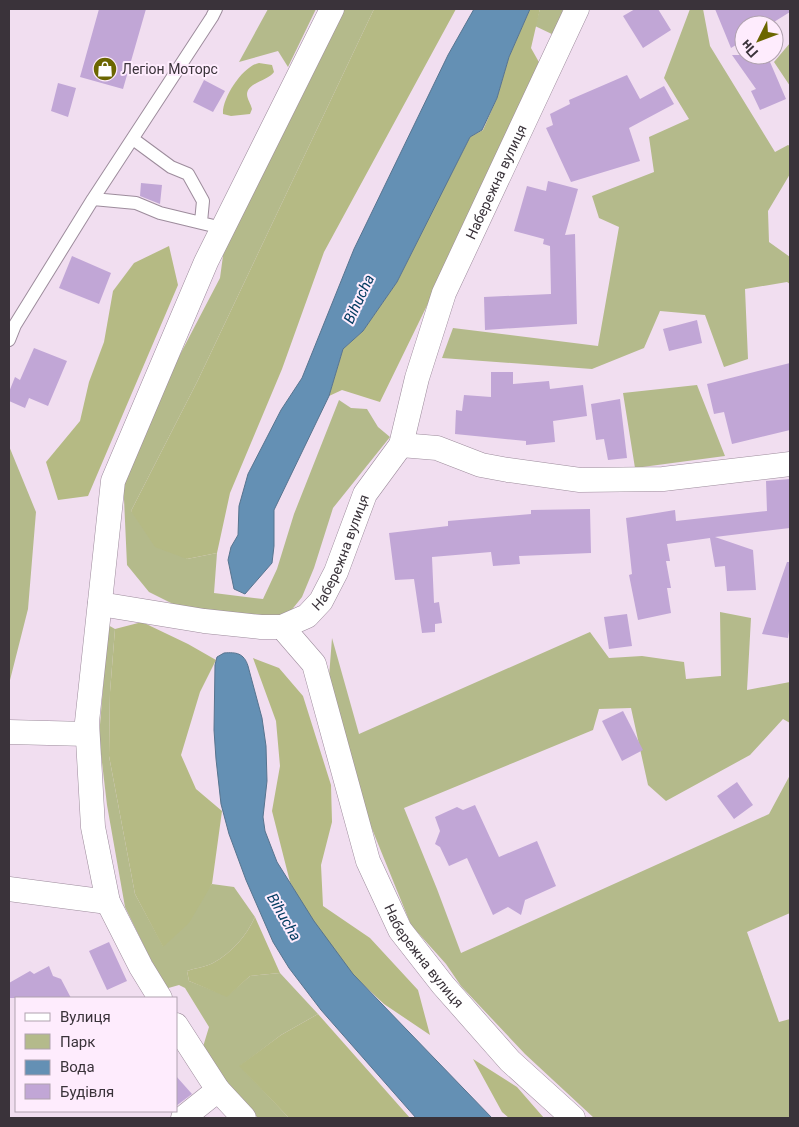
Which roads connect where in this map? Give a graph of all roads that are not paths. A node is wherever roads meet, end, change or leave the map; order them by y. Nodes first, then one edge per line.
1 (216, 9) edge
2 (332, 9) edge
3 (577, 9) edge
4 (133, 139) junction
5 (93, 199) junction
6 (212, 225) junction
7 (9, 340) edge
8 (401, 445) junction
9 (790, 464) edge
10 (100, 604) junction
11 (272, 627) junction
12 (9, 732) edge
13 (87, 734) junction
14 (9, 889) edge
15 (108, 902) junction
16 (159, 997) edge
17 (178, 1028) edge
18 (218, 1090) junction
19 (184, 1118) edge
20 (244, 1118) edge
21 (573, 1118) edge

1 - 4 lane
2 - 6 street
3 - 8 street, Набережна вулиця
4 - 5 lane
4 - 6 lane
5 - 6 lane
5 - 7 lane
6 - 10 street
8 - 9 street
8 - 11 street, Набережна вулиця
10 - 11 street
10 - 13 street
11 - 21 street, Набережна вулиця
12 - 13 street
13 - 15 street
14 - 15 street
15 - 16 street
17 - 18 street
18 - 19 street
18 - 20 street

